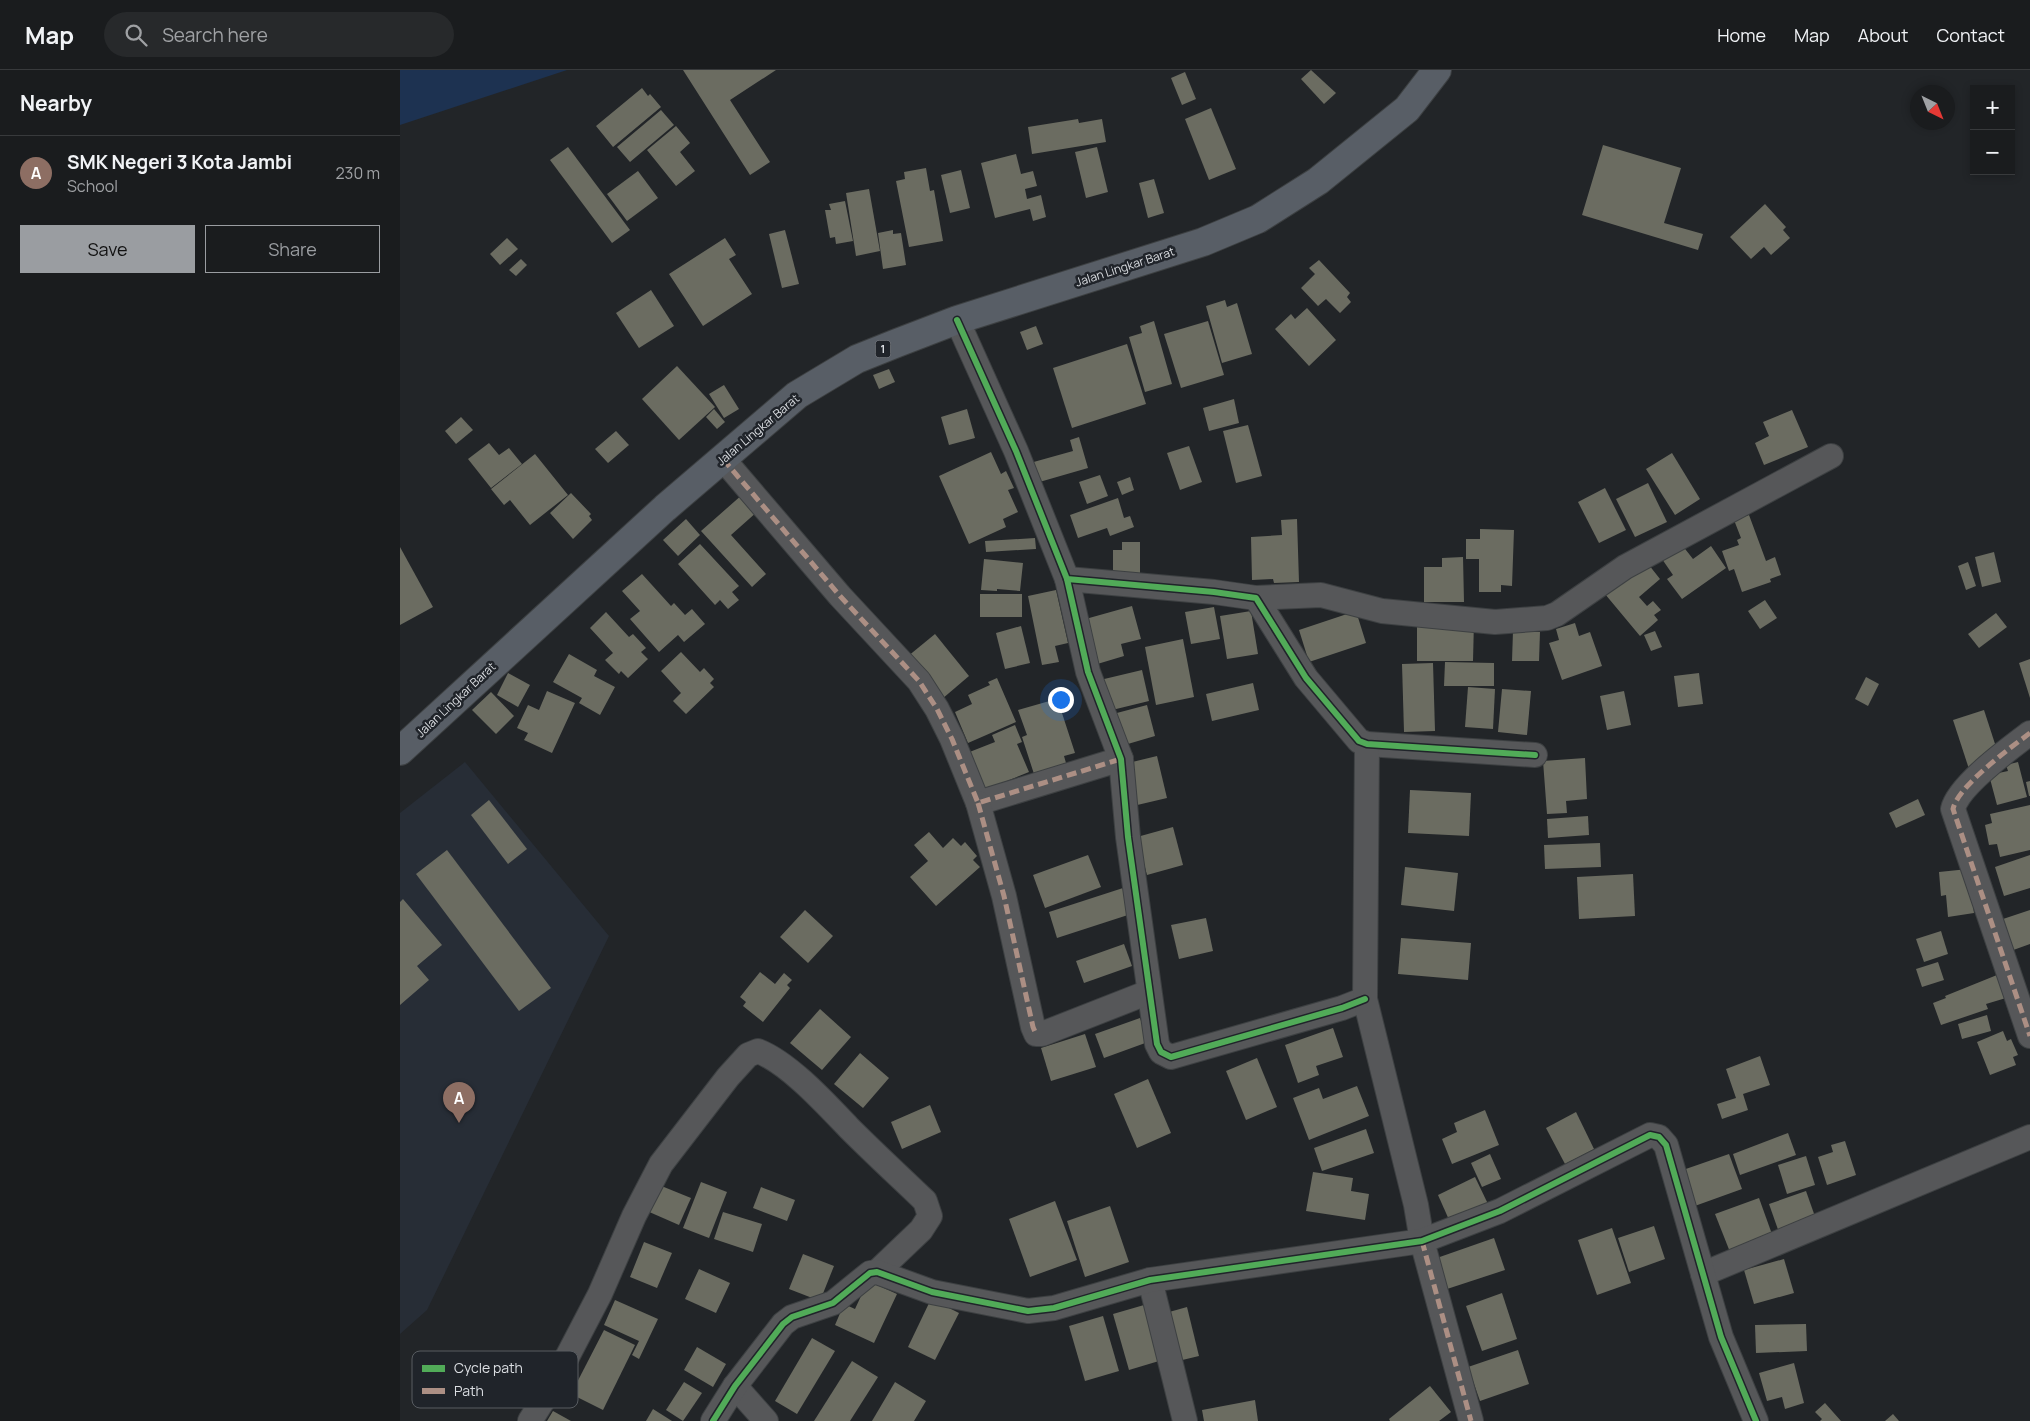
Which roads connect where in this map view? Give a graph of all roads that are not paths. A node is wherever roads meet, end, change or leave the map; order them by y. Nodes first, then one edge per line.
1 (1437, 70) edge
2 (957, 320) junction
3 (1831, 456) dead end
4 (723, 459) junction
5 (1067, 579) junction
6 (1256, 598) junction
7 (2030, 733) edge
8 (1367, 744) junction
9 (400, 751) edge
10 (1534, 754) dead end
11 (1121, 759) junction
12 (978, 803) junction
13 (1149, 992) junction
14 (1365, 999) junction
15 (2030, 1036) edge
16 (2030, 1137) edge
17 (1422, 1240) junction
18 (877, 1272) junction
19 (1703, 1274) junction
20 (1150, 1280) junction
21 (570, 1351) edge
22 (735, 1386) junction
23 (538, 1408) edge
24 (530, 1421) edge
25 (713, 1421) edge
26 (766, 1421) edge
27 (1185, 1421) edge
28 (1471, 1421) edge
29 (1756, 1421) edge

1 - 2 highway, Jalan Lingkar Barat / 1
2 - 4 highway, Jalan Lingkar Barat / 1
2 - 5 street
3 - 6 street
4 - 9 highway, Jalan Lingkar Barat / 1
4 - 12 street
5 - 6 street
5 - 11 street
6 - 8 street
7 - 15 street
8 - 10 street
8 - 14 street
11 - 12 street
11 - 13 street
12 - 13 street
13 - 14 street
14 - 17 street
16 - 19 street
17 - 19 street
17 - 20 street
17 - 28 street
18 - 20 street
18 - 21 street
18 - 22 street
19 - 29 street
20 - 27 street
22 - 25 street
22 - 26 street
23 - 24 street

